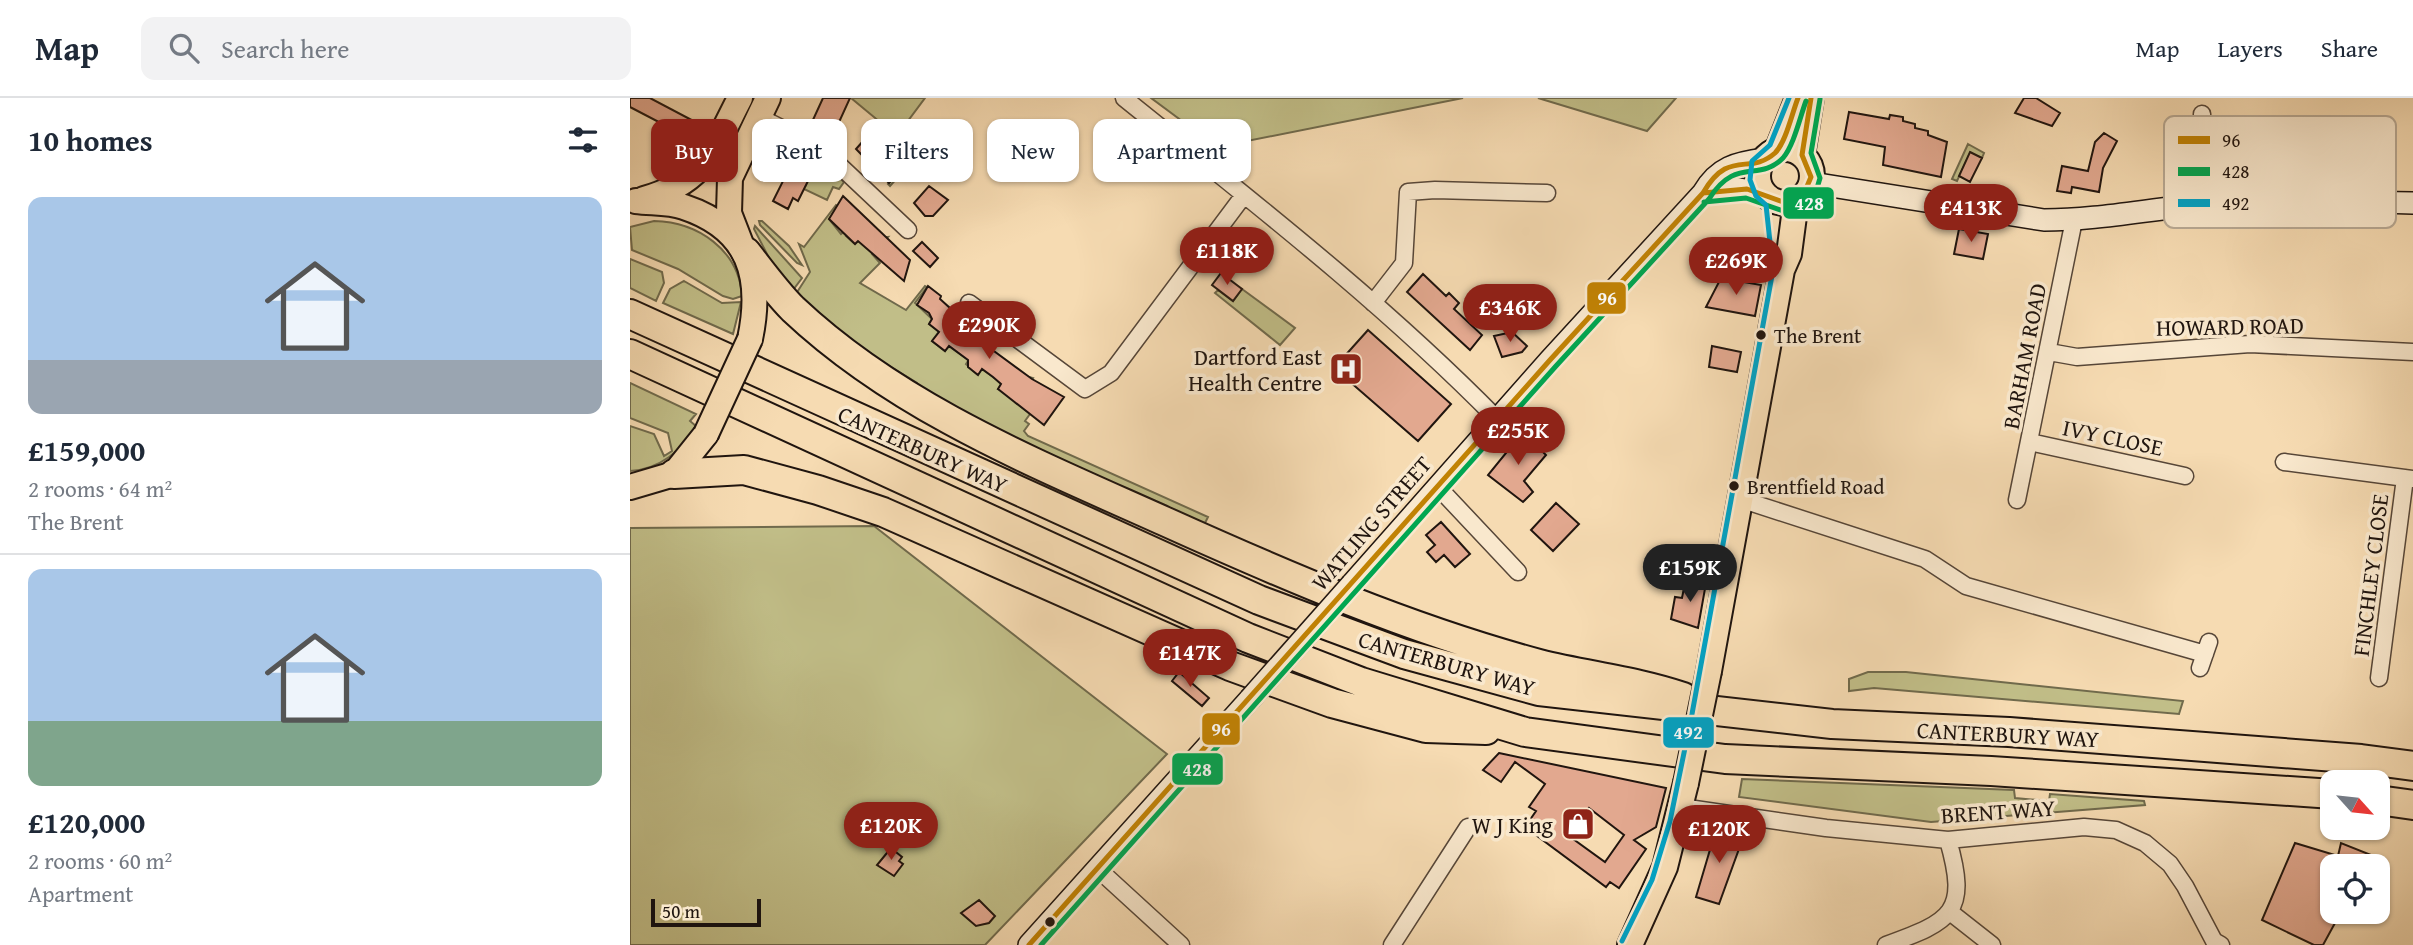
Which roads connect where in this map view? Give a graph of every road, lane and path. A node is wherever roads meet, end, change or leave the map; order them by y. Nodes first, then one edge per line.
1 (740, 98) edge
2 (1125, 98) edge
3 (1798, 98) edge
4 (1811, 98) edge
5 (764, 107) edge
6 (1771, 155) junction
7 (1802, 155) junction
8 (1547, 192) dead end
9 (1703, 193) junction
10 (1787, 194) junction
11 (1244, 195) junction
12 (633, 202) edge
13 (2164, 209) edge
14 (2074, 220) junction
15 (908, 230) dead end
16 (745, 250) junction
17 (969, 303) dead end
18 (1373, 303) junction
19 (630, 314) edge
20 (2049, 352) junction
21 (2413, 352) edge
22 (630, 354) edge
23 (1497, 419) junction
24 (2030, 442) junction
25 (2284, 462) dead end
26 (674, 474) junction
27 (2185, 476) dead end
28 (2409, 479) edge
29 (1438, 487) junction
30 (630, 488) edge
31 (1740, 499) junction
32 (2017, 500) dead end
33 (1518, 572) dead end
34 (2204, 655) dead end
35 (2379, 678) dead end
36 (1732, 714) junction
37 (1525, 732) junction
38 (2413, 766) edge
39 (2320, 793) edge
40 (1684, 795) junction
41 (2390, 802) edge
42 (2413, 805) edge
43 (1468, 827) dead end
44 (1948, 840) junction
45 (1098, 869) junction
46 (1950, 912) junction
47 (2216, 944) edge
48 (1029, 945) edge
49 (1181, 945) edge
50 (1391, 945) edge
51 (1630, 945) edge
52 (1886, 945) edge
53 (1992, 945) edge

1 - 12 main road
2 - 11 street
3 - 6 main road
4 - 7 main road
5 - 15 street
5 - 16 main road
6 - 7 main road
6 - 9 main road, WATLING STREET
6 - 10 main road
7 - 10 main road
8 - 18 street
9 - 10 main road
9 - 23 main road, WATLING STREET
10 - 14 main road
10 - 31 main road
11 - 17 street
11 - 18 street
12 - 16 main road
13 - 14 main road
14 - 20 street, BARHAM ROAD
16 - 26 main road, bridge
16 - 36 highway
18 - 23 street
19 - 36 highway, CANTERBURY WAY
20 - 21 street, HOWARD ROAD
20 - 24 street, BARHAM ROAD
22 - 37 highway, CANTERBURY WAY
23 - 29 main road, WATLING STREET
24 - 27 street, IVY CLOSE
24 - 32 street, BARHAM ROAD
25 - 28 street
26 - 30 main road
26 - 37 highway
28 - 35 street, FINCHLEY CLOSE
29 - 33 street
29 - 45 main road, WATLING STREET, bridge
31 - 34 street
31 - 40 main road, bridge
36 - 38 highway, CANTERBURY WAY
37 - 39 highway, CANTERBURY WAY
40 - 44 street, BRENT WAY
40 - 51 main road
41 - 42 highway
43 - 50 street
44 - 46 street
44 - 47 street, BRENT WAY
45 - 48 main road, WATLING STREET
45 - 49 street
46 - 52 street
46 - 53 street

